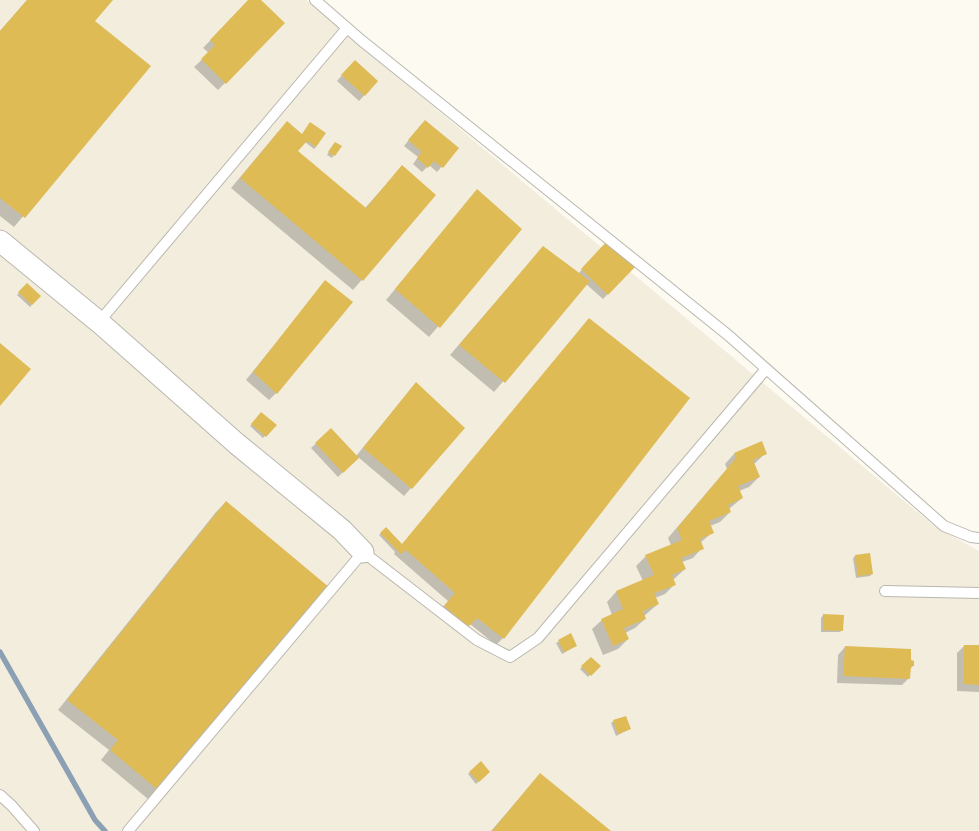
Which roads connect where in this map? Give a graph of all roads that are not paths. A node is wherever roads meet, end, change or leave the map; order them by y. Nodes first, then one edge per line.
1 (315, 0) edge
2 (348, 28) junction
3 (0, 241) edge
4 (99, 322) junction
5 (766, 369) junction
6 (979, 538) edge
7 (363, 552) junction
8 (885, 591) dead end
9 (979, 593) edge
10 (0, 796) edge
11 (34, 831) edge
12 (128, 831) edge

1 - 2 lane
2 - 4 lane
2 - 5 lane
3 - 4 street
4 - 7 street
5 - 6 lane
5 - 7 lane
7 - 12 lane
8 - 9 lane
10 - 11 lane

